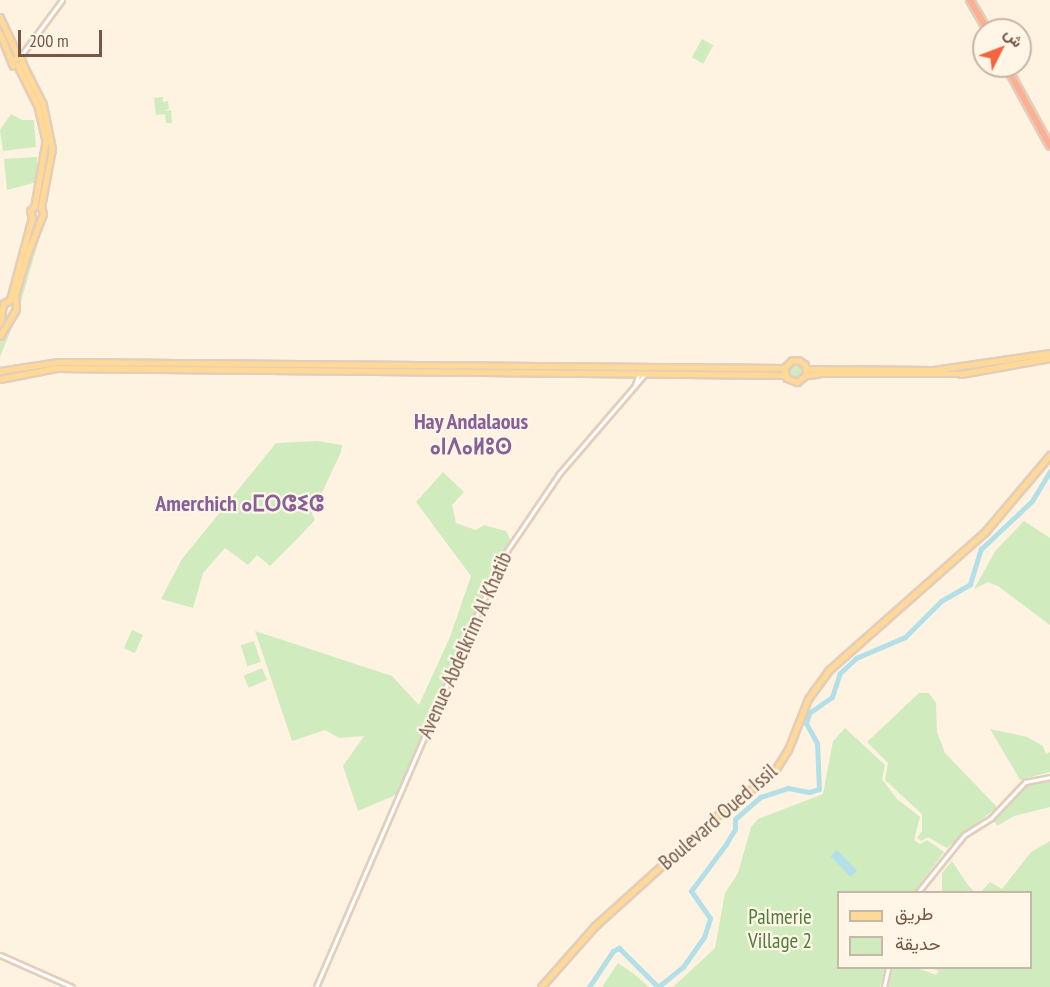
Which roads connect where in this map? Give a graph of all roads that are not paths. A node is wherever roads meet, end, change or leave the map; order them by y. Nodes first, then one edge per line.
1 (62, 0) edge
2 (970, 0) edge
3 (0, 17) edge
4 (980, 18) edge
5 (0, 33) edge
6 (17, 58) junction
7 (21, 66) junction
8 (1013, 78) edge
9 (1050, 146) edge
10 (38, 206) junction
11 (35, 219) junction
12 (12, 301) junction
13 (4, 310) junction
14 (13, 312) junction
15 (0, 323) edge
16 (0, 336) edge
17 (1050, 353) edge
18 (1050, 358) edge
19 (785, 368) junction
20 (573, 369) junction
21 (806, 369) junction
22 (2, 370) edge
23 (639, 373) junction
24 (646, 373) junction
25 (786, 375) junction
26 (806, 375) junction
27 (0, 379) edge
28 (635, 385) junction
29 (1050, 455) edge
30 (1050, 777) edge
31 (919, 891) edge
32 (0, 955) edge
33 (888, 969) edge
34 (72, 987) edge
35 (316, 987) edge
36 (540, 987) edge
37 (884, 987) edge

1 - 6 street
2 - 4 highway
3 - 6 main road
5 - 6 main road
6 - 7 main road
6 - 7 main road
7 - 10 main road
8 - 9 highway
10 - 11 main road
10 - 11 main road
11 - 12 main road
12 - 13 main road
12 - 14 main road
13 - 14 main road
13 - 15 main road
14 - 16 main road
17 - 21 main road
18 - 26 main road
19 - 20 main road
19 - 21 main road
19 - 25 main road
20 - 22 main road
20 - 23 main road
20 - 27 main road
21 - 26 main road
23 - 24 main road
23 - 28 street, Avenue Abdelkrim Al Khatib
24 - 25 main road
24 - 28 street, Avenue Abdelkrim Al Khatib
25 - 26 main road
28 - 35 street, Avenue Abdelkrim Al Khatib
29 - 36 main road, Boulevard Oued Issil
30 - 31 street
32 - 34 street
33 - 37 street

